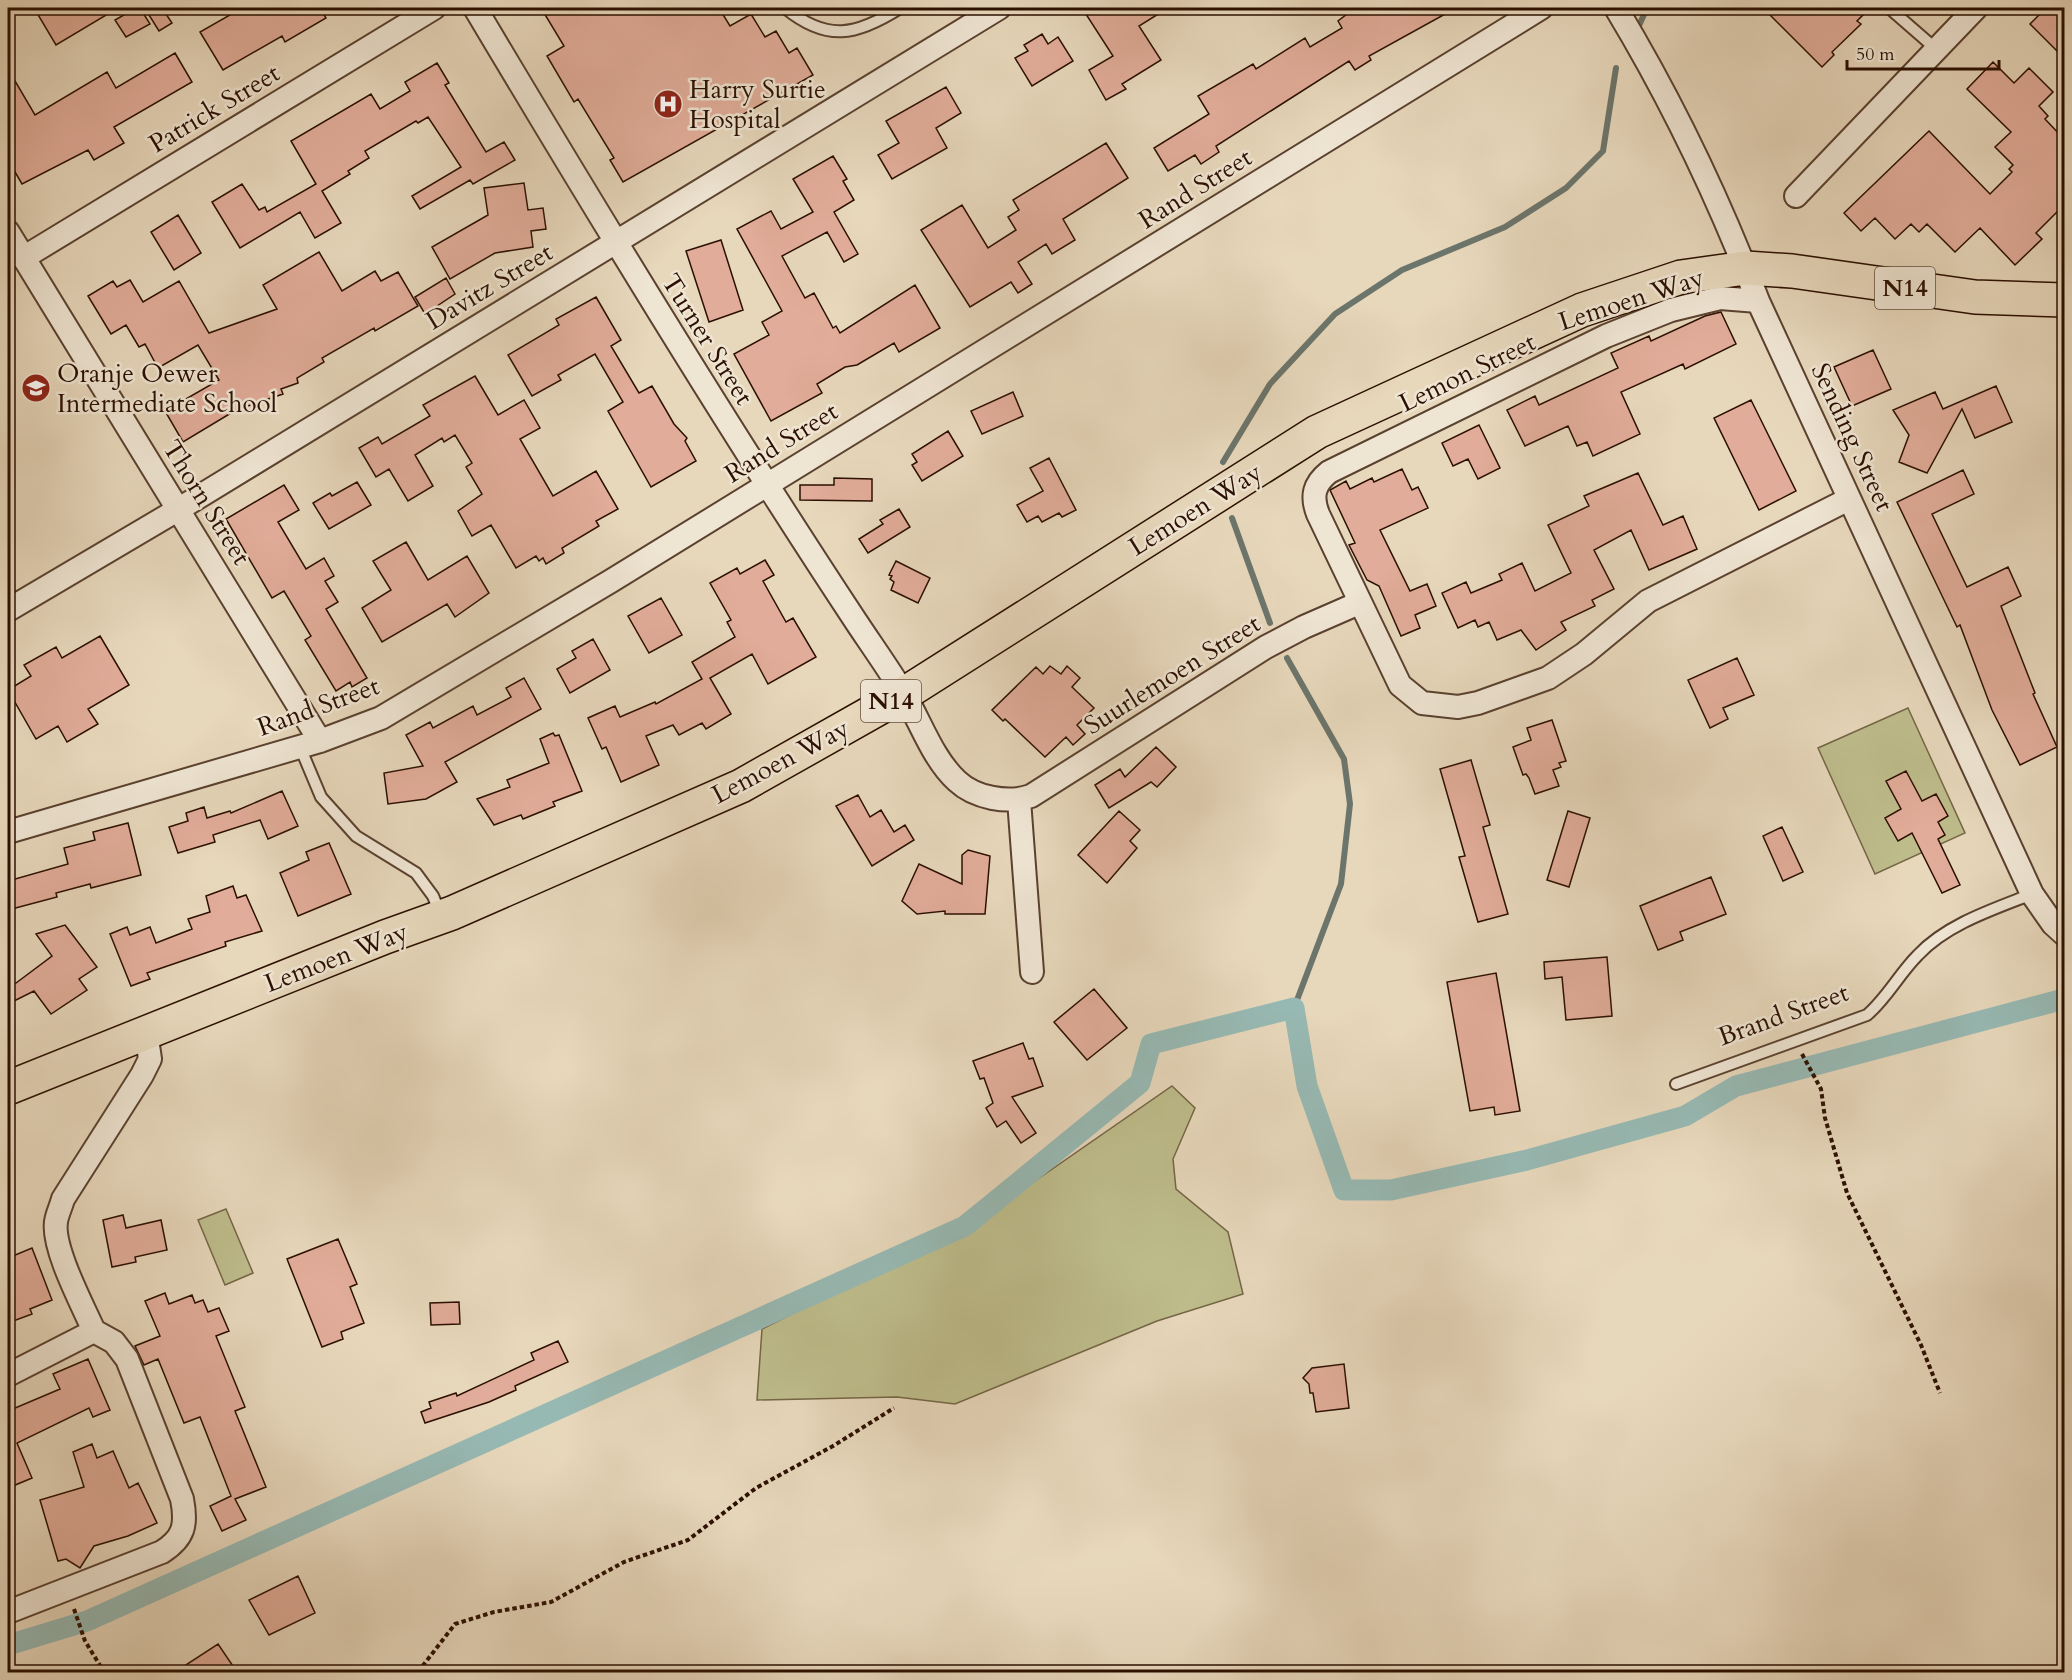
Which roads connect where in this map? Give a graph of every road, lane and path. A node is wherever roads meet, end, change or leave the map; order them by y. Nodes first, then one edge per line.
1 (434, 8) edge
2 (475, 8) edge
3 (785, 8) edge
4 (900, 8) edge
5 (999, 8) edge
6 (1542, 8) edge
7 (1616, 8) edge
8 (1889, 8) edge
9 (1976, 8) edge
10 (1936, 49) junction
11 (1796, 195) dead end
12 (8, 232) edge
13 (615, 243) junction
14 (23, 258) junction
15 (1746, 268) junction
16 (2064, 300) edge
17 (1758, 301) junction
18 (765, 485) junction
19 (1849, 499) junction
20 (179, 509) junction
21 (1359, 603) junction
22 (8, 610) edge
23 (904, 694) junction
24 (310, 744) junction
25 (1019, 800) junction
26 (8, 832) edge
27 (2032, 894) junction
28 (442, 917) junction
29 (2064, 934) edge
30 (1032, 972) dead end
31 (146, 1032) junction
32 (1804, 1057) dead end
33 (1676, 1084) dead end
34 (8, 1088) edge
35 (94, 1331) junction
36 (8, 1376) edge
37 (1940, 1393) dead end
38 (894, 1408) dead end
39 (74, 1609) dead end
40 (8, 1612) edge
41 (104, 1672) edge
42 (418, 1672) edge

1 - 14 street, Patrick Street
2 - 13 street, Turner Street
3 - 4 lane
5 - 13 street, Davitz Street
6 - 18 street, Rand Street
7 - 15 street, Sending Street
8 - 10 lane
9 - 10 street
10 - 11 street
12 - 14 street, Thorn Street
13 - 18 street, Turner Street
13 - 20 street, Davitz Street
14 - 20 street, Thorn Street
15 - 16 highway, N14
15 - 17 street, Sending Street
15 - 23 highway, Lemoen Way / N14
17 - 19 street, Sending Street
17 - 21 street, Lemon Street
18 - 23 street, Turner Street
18 - 24 street, Rand Street
19 - 21 street
19 - 27 street, Sending Street
20 - 22 street, Davitz Street
20 - 24 street, Thorn Street
21 - 25 street, Suurlemoen Street
23 - 25 street
23 - 28 highway, Lemoen Way / N14
24 - 26 street, Rand Street
24 - 28 lane
25 - 30 street
27 - 29 street
27 - 33 lane, Brand Street
28 - 31 highway, Lemoen Way / N14
31 - 34 highway, Lemoen Way / N14
31 - 35 street
32 - 37 path
35 - 36 street
35 - 40 street
38 - 42 path
39 - 41 path

